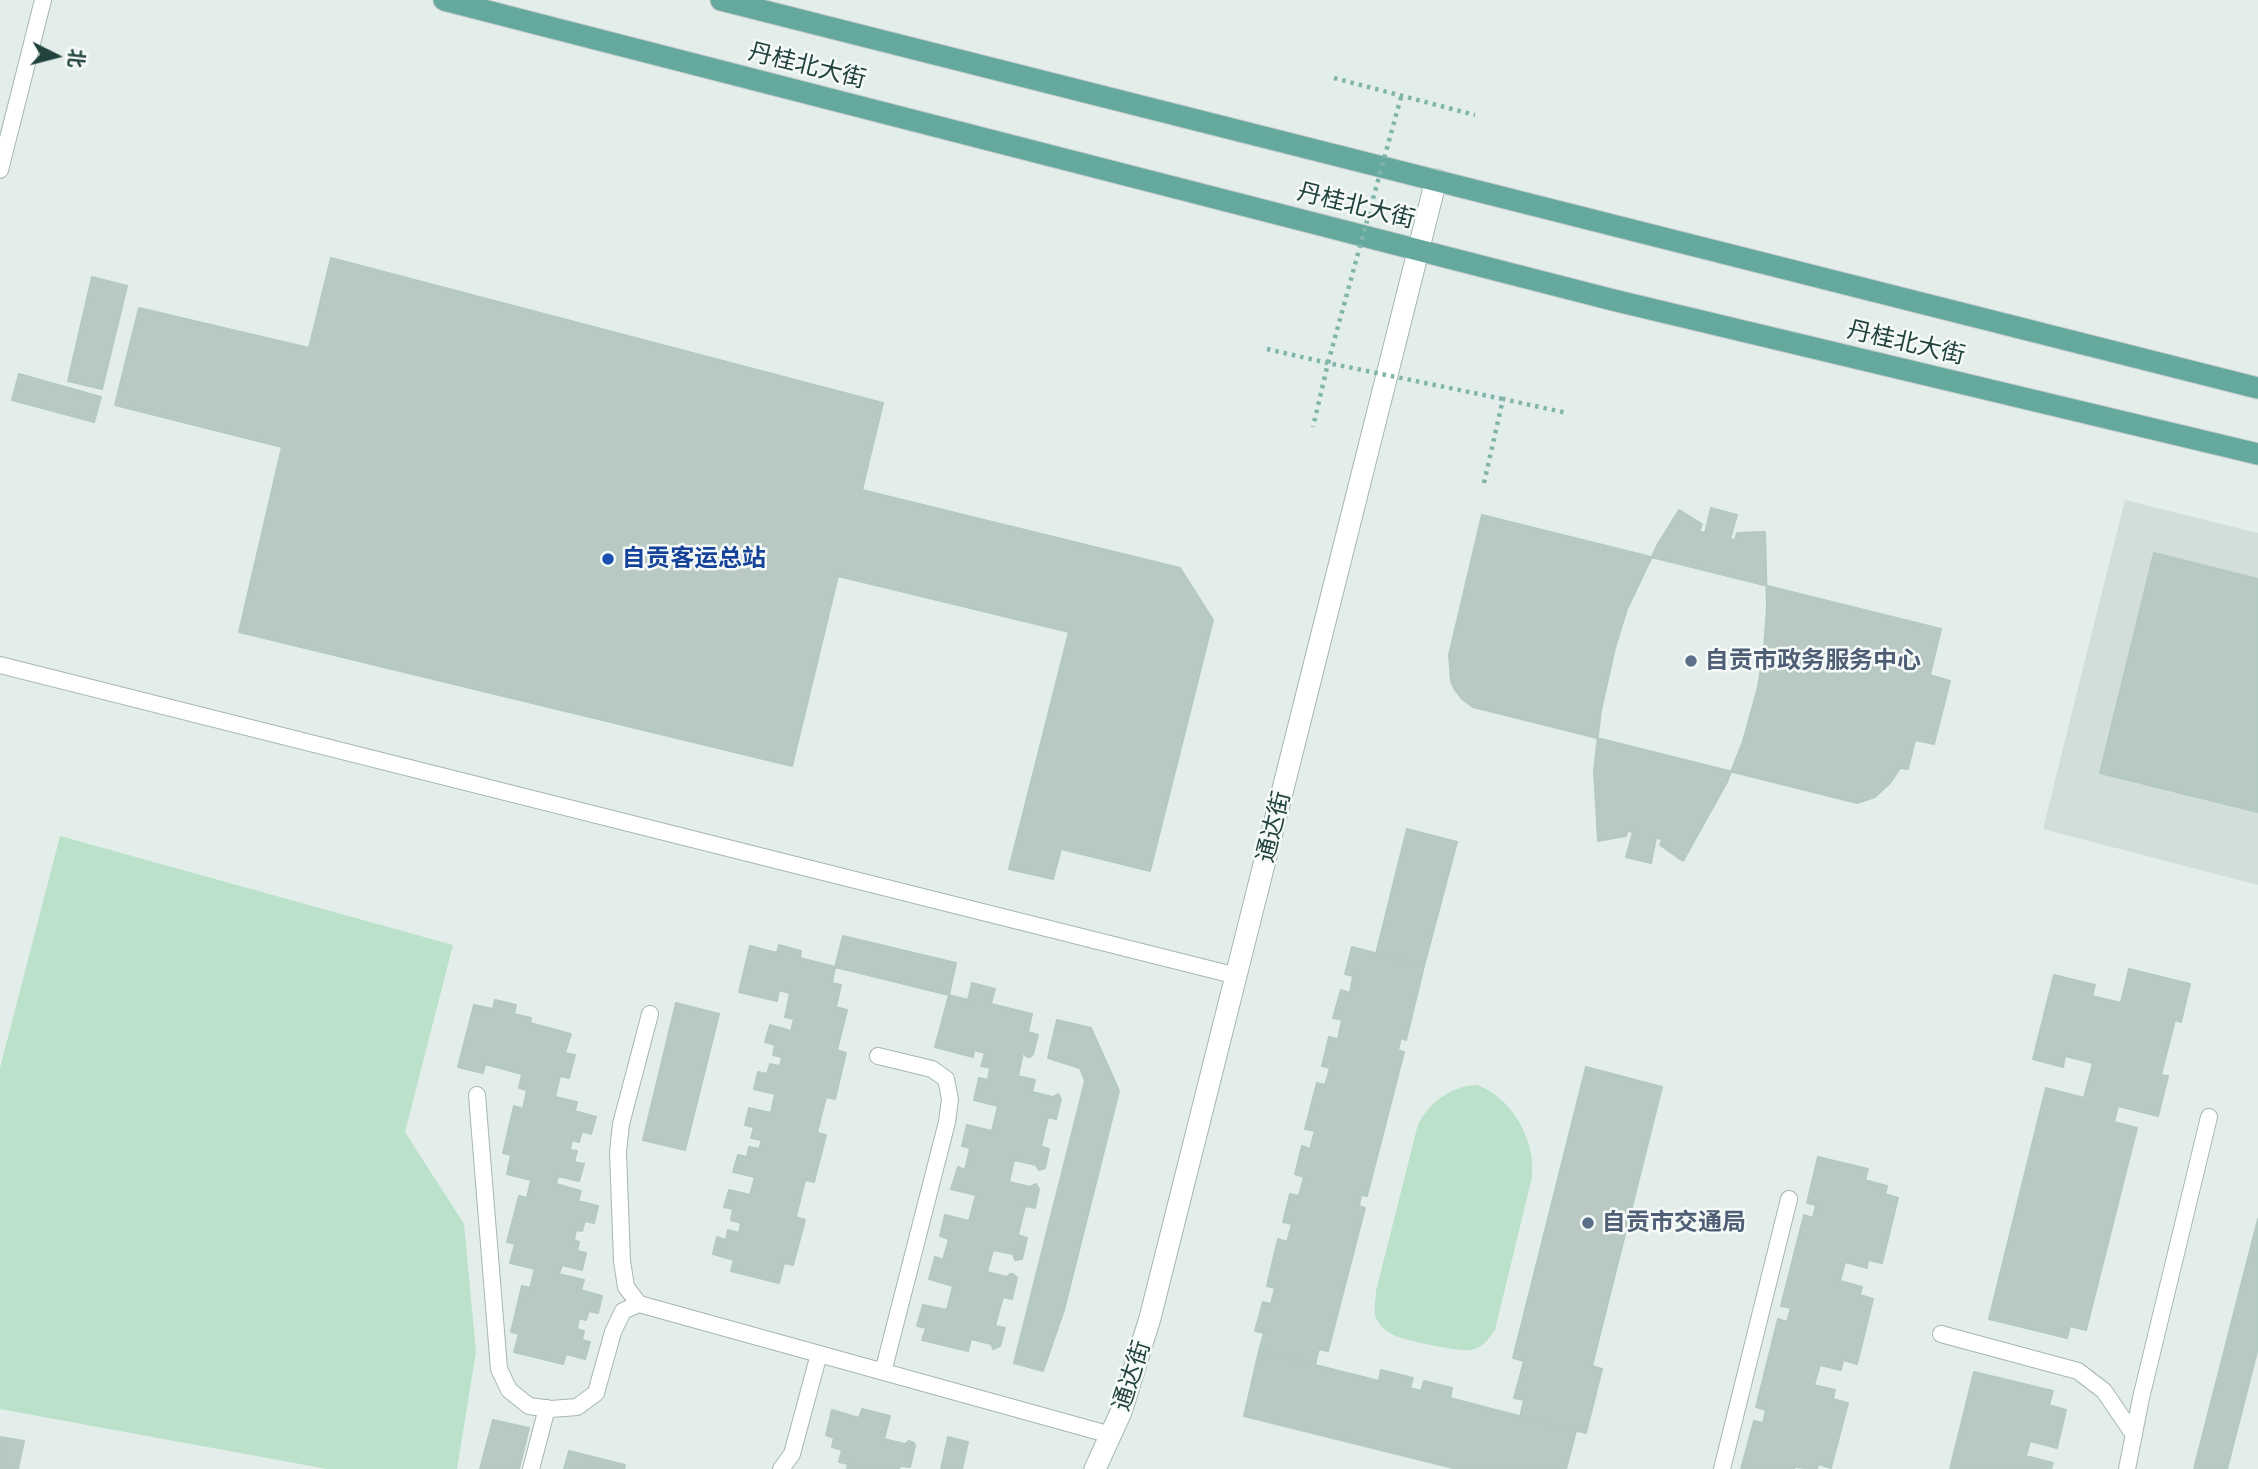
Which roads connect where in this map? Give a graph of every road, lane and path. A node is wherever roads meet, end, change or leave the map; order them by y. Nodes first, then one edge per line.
1 (43, 0) edge
2 (444, 0) edge
3 (721, 0) edge
4 (1334, 78) dead end
5 (1401, 97) junction
6 (1475, 115) dead end
7 (0, 170) edge
8 (1436, 180) junction
9 (1418, 249) junction
10 (1267, 349) dead end
11 (1328, 363) junction
12 (2258, 388) edge
13 (1503, 400) junction
14 (1567, 413) dead end
15 (1313, 427) dead end
16 (2258, 454) edge
17 (1484, 483) dead end
18 (0, 665) edge
19 (1237, 976) junction
20 (650, 1014) dead end
21 (878, 1056) dead end
22 (477, 1095) dead end
23 (2209, 1116) dead end
24 (1789, 1199) dead end
25 (639, 1304) junction
26 (1941, 1334) dead end
27 (819, 1354) junction
28 (883, 1372) junction
29 (547, 1408) junction
30 (1111, 1434) junction
31 (2134, 1435) junction
32 (531, 1469) edge
33 (781, 1469) edge
34 (1096, 1469) edge
35 (1722, 1469) edge
36 (2127, 1469) edge

1 - 7 lane
2 - 9 main road, 丹桂北大街
3 - 8 main road, 丹桂北大街
4 - 5 path
5 - 6 path
5 - 11 path, bridge
8 - 9 street, 通达街
8 - 12 main road, 丹桂北大街
9 - 16 main road, 丹桂北大街
9 - 19 street, 通达街
10 - 11 path
11 - 13 path, bridge
11 - 15 path
13 - 14 path
13 - 17 path
18 - 19 lane
19 - 30 street, 通达街
20 - 25 lane
21 - 28 lane
22 - 29 lane
23 - 31 lane
24 - 35 lane
25 - 27 lane
25 - 29 lane
26 - 31 lane
27 - 28 lane
27 - 33 lane
28 - 30 lane
29 - 32 lane
30 - 34 street, 通达街
31 - 36 lane

